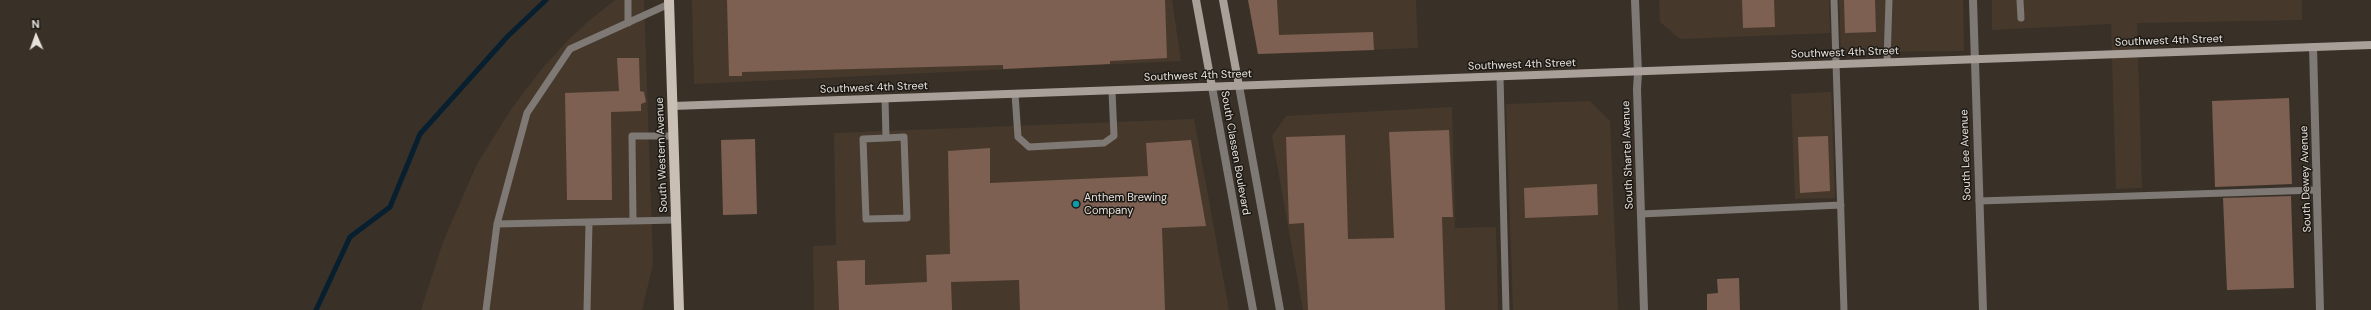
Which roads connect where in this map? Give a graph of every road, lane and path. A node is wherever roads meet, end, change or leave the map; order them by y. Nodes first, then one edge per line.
1 (628, 0) edge
2 (1196, 0) edge
3 (1223, 0) edge
4 (1635, 0) edge
5 (1834, 0) edge
6 (1889, 0) edge
7 (1973, 0) edge
8 (2020, 0) edge
9 (669, 2) edge
10 (2021, 18) dead end
11 (628, 23) junction
12 (2371, 45) edge
13 (2313, 47) junction
14 (1974, 59) junction
15 (1887, 62) junction
16 (1836, 64) junction
17 (1638, 73) junction
18 (1500, 76) junction
19 (1239, 86) junction
20 (1212, 87) junction
21 (1112, 91) junction
22 (1015, 94) junction
23 (885, 99) junction
24 (673, 106) junction
25 (674, 136) junction
26 (886, 138) junction
27 (2317, 190) junction
28 (1979, 201) junction
29 (1841, 205) junction
30 (1641, 214) junction
31 (676, 220) junction
32 (633, 221) junction
33 (589, 223) junction
34 (497, 224) junction
35 (486, 310) edge
36 (587, 310) edge
37 (679, 310) edge
38 (1253, 310) edge
39 (1280, 310) edge
40 (1506, 310) edge
41 (1644, 310) edge
42 (1844, 310) edge
43 (1983, 310) edge
44 (2320, 310) edge

1 - 11 lane
2 - 20 main road, South Classen Boulevard
3 - 19 main road, South Classen Boulevard
4 - 17 street, South Shartel Avenue
5 - 16 lane
6 - 15 lane
7 - 14 street, South Lee Avenue
8 - 10 lane
9 - 11 lane
9 - 24 main road, South Western Avenue
11 - 34 lane
12 - 13 main road, Southwest 4th Street
13 - 14 main road, Southwest 4th Street
13 - 27 street, South Dewey Avenue
14 - 15 main road, Southwest 4th Street
14 - 28 street, South Lee Avenue
15 - 16 main road, Southwest 4th Street
16 - 17 main road, Southwest 4th Street
16 - 29 lane
17 - 18 main road, Southwest 4th Street
17 - 30 street, South Shartel Avenue
18 - 19 main road, Southwest 4th Street
18 - 40 lane
19 - 20 main road, Southwest 4th Street
19 - 39 street, South Classen Boulevard
20 - 21 main road, Southwest 4th Street
20 - 38 street, South Classen Boulevard
21 - 22 main road, Southwest 4th Street
21 - 22 lane
22 - 23 main road, Southwest 4th Street
23 - 24 main road, Southwest 4th Street
23 - 26 lane
24 - 25 main road, South Western Avenue
25 - 31 main road, South Western Avenue
25 - 32 lane
26 - 26 lane
27 - 28 lane
27 - 44 street, South Dewey Avenue
28 - 43 street, South Lee Avenue
29 - 30 lane
29 - 42 lane
30 - 41 street, South Shartel Avenue
31 - 32 lane
31 - 37 main road, South Western Avenue
32 - 33 lane
33 - 34 lane
33 - 36 lane
34 - 35 lane

